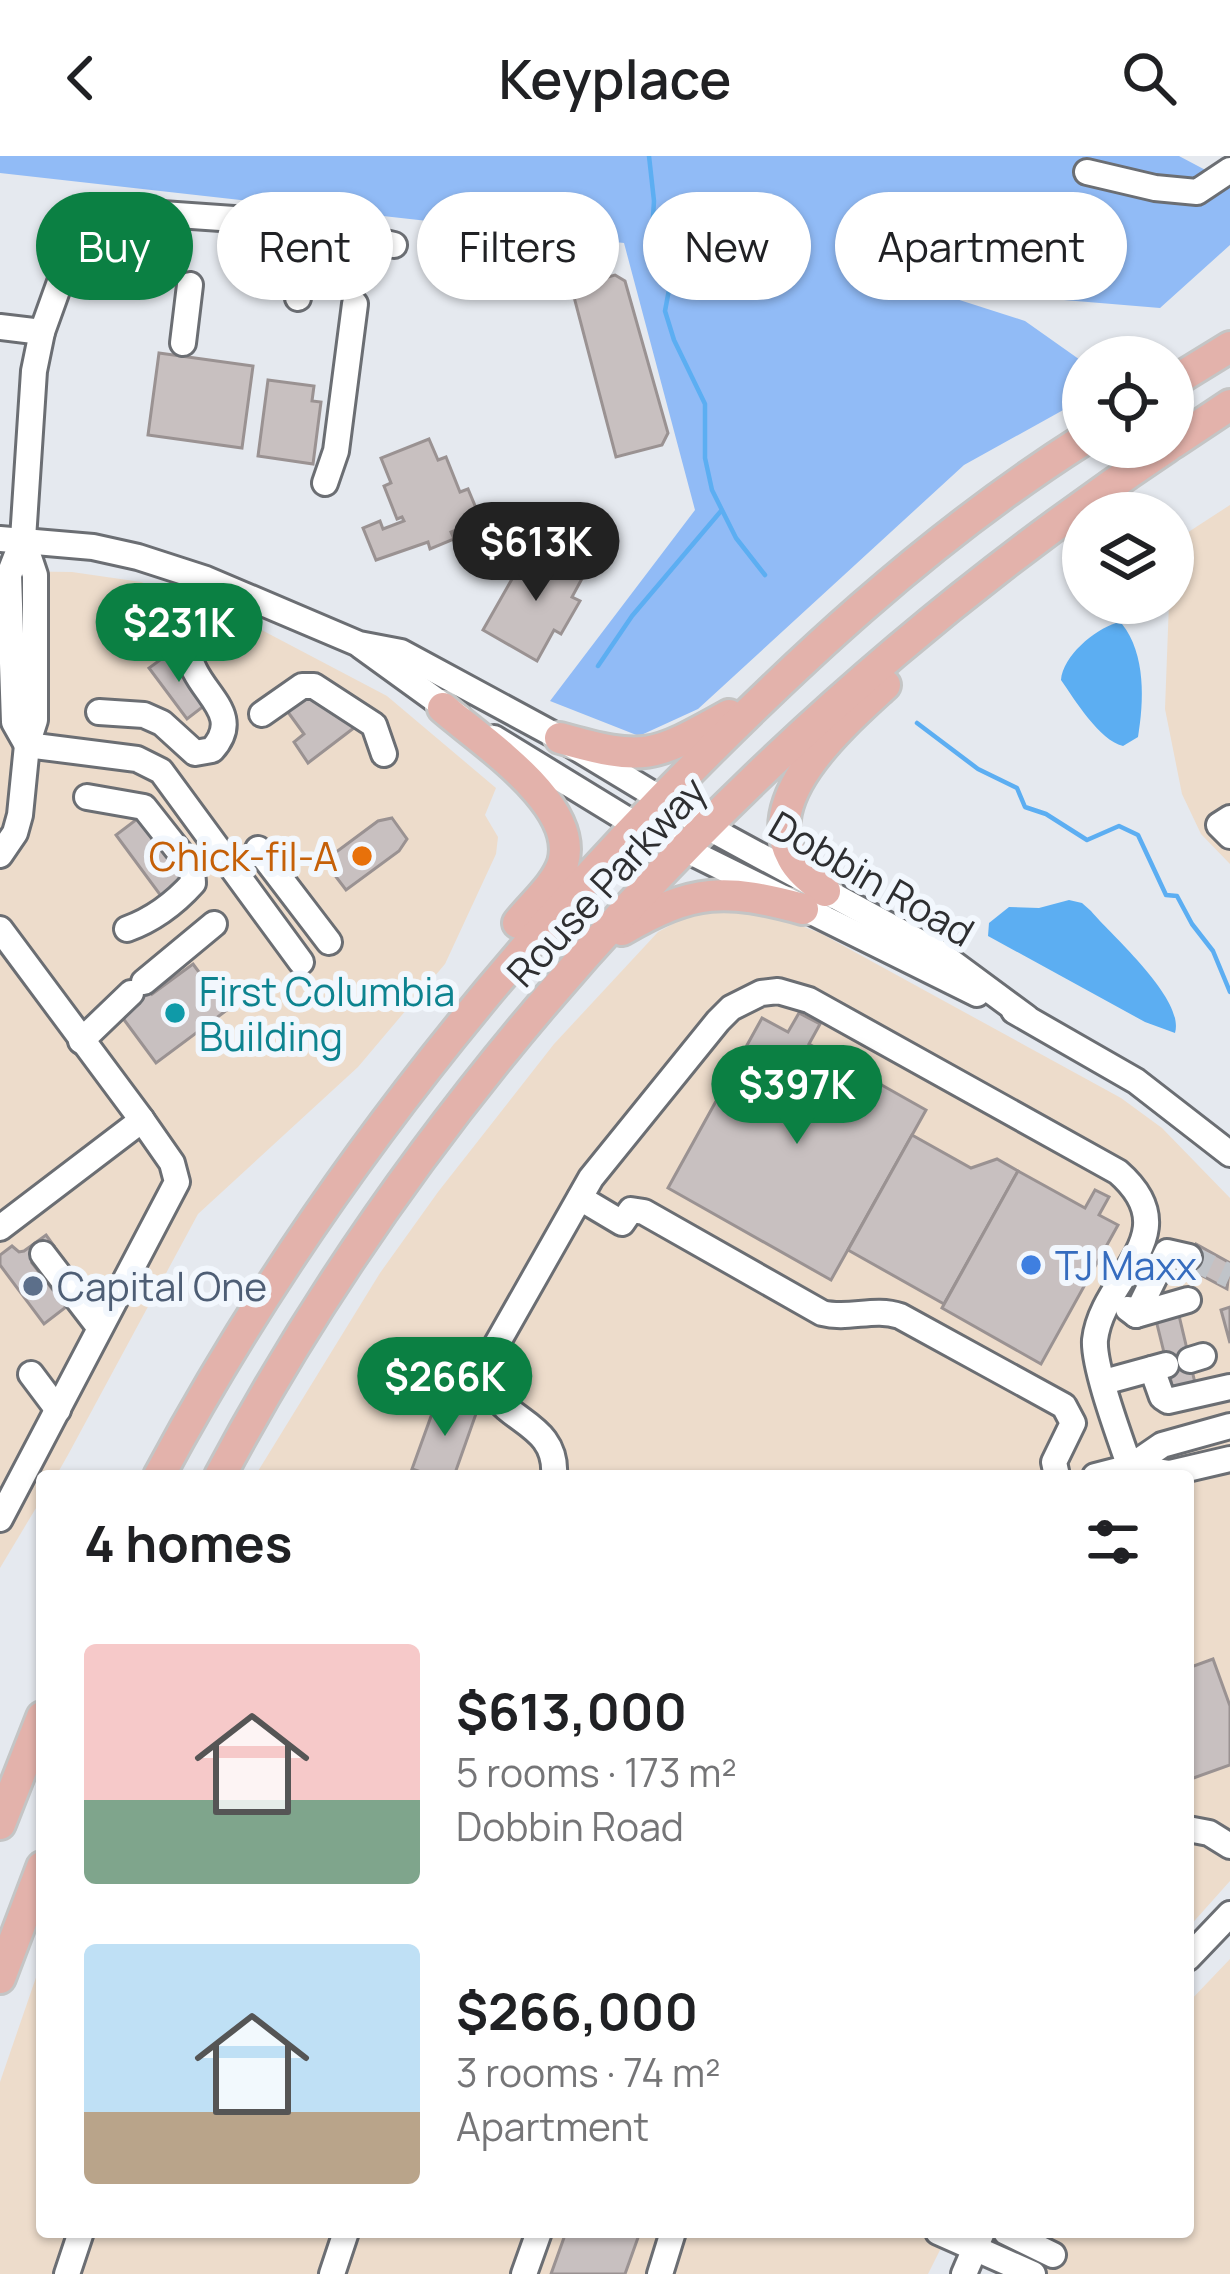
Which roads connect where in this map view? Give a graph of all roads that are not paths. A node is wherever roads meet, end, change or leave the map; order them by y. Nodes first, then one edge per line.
1 (1207, 156) edge
2 (1230, 169) edge
3 (1087, 172) dead end
4 (217, 217) edge
5 (188, 300) edge
6 (355, 304) dead end
7 (0, 327) edge
8 (42, 332) junction
9 (183, 343) dead end
10 (1230, 346) edge
11 (1194, 369) edge
12 (1230, 405) edge
13 (1194, 429) edge
14 (1062, 455) edge
15 (1136, 468) edge
16 (1140, 468) edge
17 (325, 483) dead end
18 (11, 539) edge
19 (184, 642) dead end
20 (359, 644) junction
21 (6, 658) edge
22 (760, 697) junction
23 (443, 708) junction
24 (99, 712) dead end
25 (262, 714) dead end
26 (560, 738) junction
27 (27, 745) junction
28 (384, 754) dead end
29 (87, 797) dead end
30 (663, 799) junction
31 (1230, 818) edge
32 (636, 825) junction
33 (709, 828) junction
34 (1230, 836) edge
35 (5, 838) edge
36 (258, 849) dead end
37 (687, 850) junction
38 (814, 900) junction
39 (214, 923) dead end
40 (0, 929) edge
41 (127, 929) dead end
42 (329, 942) dead end
43 (591, 948) junction
44 (302, 962) dead end
45 (81, 1040) junction
46 (142, 1120) junction
47 (1230, 1154) edge
48 (580, 1198) junction
49 (8, 1223) edge
50 (1189, 1257) dead end
51 (1112, 1300) junction
52 (1188, 1300) dead end
53 (1136, 1315) junction
54 (99, 1327) junction
55 (243, 1330) junction
56 (31, 1374) dead end
57 (1104, 1382) junction
58 (1230, 1387) edge
59 (58, 1410) junction
60 (1230, 1426) edge
61 (1230, 1459) edge
62 (162, 1470) edge
63 (224, 1470) edge
64 (553, 1470) edge
65 (1056, 1470) edge
66 (1131, 1470) edge
67 (1134, 1470) edge
68 (1183, 1470) edge
69 (0, 1520) edge
70 (36, 1732) edge
71 (0, 1824) edge
72 (1194, 1830) edge
73 (1230, 1846) edge
74 (36, 1883) edge
75 (1230, 1914) edge
76 (1194, 1952) edge
77 (0, 1978) edge
78 (79, 2238) edge
79 (344, 2238) edge
80 (536, 2238) edge
81 (671, 2238) edge
82 (1018, 2238) edge
83 (978, 2240) edge
84 (1053, 2255) dead end
85 (67, 2274) edge
86 (332, 2274) edge
87 (524, 2274) edge
88 (660, 2274) edge
89 (964, 2274) edge
90 (1034, 2274) edge

1 - 2 street
2 - 3 street
4 - 8 street
5 - 9 street
6 - 17 street
7 - 8 street
8 - 18 street
10 - 11 main road
12 - 13 main road, Rouse Parkway
14 - 22 main road, Rouse Parkway
15 - 33 main road, Rouse Parkway
16 - 38 main road
18 - 20 street, Dobbin Road
18 - 21 street
18 - 27 street
19 - 24 street
20 - 23 street, Dobbin Road
20 - 26 street, Dobbin Road
21 - 27 street
22 - 26 main road
22 - 30 main road, Rouse Parkway
23 - 32 street, Dobbin Road
23 - 55 main road
25 - 28 street
26 - 30 street, Dobbin Road
27 - 35 street
27 - 44 street
29 - 41 street
30 - 32 main road, Rouse Parkway
30 - 33 street, Dobbin Road
31 - 34 street
32 - 37 street, Dobbin Road
32 - 55 main road, Rouse Parkway
33 - 37 main road, Rouse Parkway
33 - 38 street, Dobbin Road
36 - 42 street
37 - 38 street, Dobbin Road
37 - 43 main road, Rouse Parkway
38 - 43 main road
38 - 47 street, Dobbin Road
39 - 45 street
40 - 45 street
43 - 63 main road, Rouse Parkway
45 - 46 street
46 - 49 street
46 - 54 street
48 - 51 street
48 - 64 street
48 - 65 street
49 - 54 street
50 - 53 street
51 - 53 street
51 - 57 street
52 - 53 street
54 - 59 street
55 - 62 main road, Rouse Parkway
56 - 59 street
57 - 58 street
57 - 66 street
59 - 69 street
60 - 67 street
61 - 68 street
70 - 71 main road
72 - 73 street
74 - 77 main road
75 - 76 street
78 - 85 street
79 - 86 street
80 - 87 street
81 - 88 street
82 - 84 street
83 - 89 street
83 - 90 street

